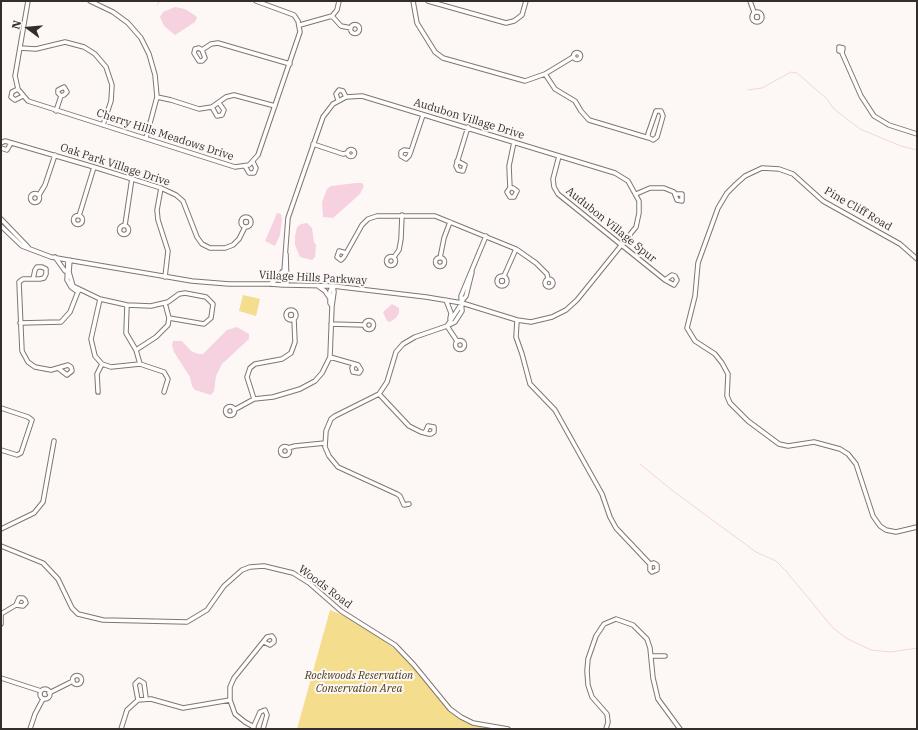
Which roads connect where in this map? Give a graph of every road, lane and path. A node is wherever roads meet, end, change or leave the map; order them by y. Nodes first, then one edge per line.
1 (28, 1) edge
2 (90, 1) edge
3 (256, 1) edge
4 (339, 1) edge
5 (413, 1) edge
6 (428, 1) edge
7 (526, 1) edge
8 (750, 1) edge
9 (754, 12) dead end
10 (332, 16) junction
11 (300, 25) junction
12 (351, 28) dead end
13 (20, 48) junction
14 (202, 50) dead end
15 (842, 51) dead end
16 (574, 58) dead end
17 (290, 64) junction
18 (545, 74) junction
19 (18, 88) junction
20 (23, 96) junction
21 (61, 96) dead end
22 (157, 97) junction
23 (346, 97) junction
24 (338, 100) junction
25 (219, 103) junction
26 (276, 106) junction
27 (212, 107) junction
28 (56, 111) junction
29 (423, 115) junction
30 (103, 125) junction
31 (468, 127) junction
32 (917, 134) edge
33 (146, 138) junction
34 (649, 138) junction
35 (514, 142) junction
36 (1, 143) edge
37 (11, 143) junction
38 (314, 144) junction
39 (1, 148) edge
40 (411, 151) junction
41 (347, 153) dead end
42 (55, 155) junction
43 (559, 156) junction
44 (458, 161) junction
45 (253, 162) junction
46 (94, 166) junction
47 (245, 166) junction
48 (132, 178) junction
49 (161, 188) junction
50 (510, 188) dead end
51 (636, 194) junction
52 (676, 194) dead end
53 (39, 195) dead end
54 (402, 215) junction
55 (80, 216) dead end
56 (1, 219) edge
57 (450, 222) junction
58 (125, 225) dead end
59 (1, 226) edge
60 (245, 227) dead end
61 (486, 236) junction
62 (622, 245) junction
63 (29, 248) junction
64 (516, 249) junction
65 (285, 253) junction
66 (346, 253) dead end
67 (55, 257) junction
68 (394, 257) dead end
69 (440, 258) dead end
70 (917, 259) edge
71 (69, 260) junction
72 (283, 271) junction
73 (66, 272) junction
74 (504, 276) dead end
75 (165, 277) junction
76 (34, 279) dead end
77 (548, 279) dead end
78 (665, 280) dead end
79 (270, 284) junction
80 (282, 285) junction
81 (287, 285) junction
82 (317, 286) junction
83 (333, 286) junction
84 (586, 289) joint
85 (79, 291) junction
86 (100, 299) junction
87 (446, 300) junction
88 (330, 301) junction
89 (462, 302) junction
90 (165, 303) junction
91 (127, 304) junction
92 (332, 306) junction
93 (169, 318) junction
94 (294, 319) dead end
95 (517, 320) junction
96 (450, 321) junction
97 (20, 323) junction
98 (331, 324) junction
99 (364, 325) dead end
100 (446, 326) junction
101 (457, 341) dead end
102 (136, 350) junction
103 (330, 357) junction
104 (102, 364) junction
105 (140, 364) junction
106 (355, 365) dead end
107 (58, 368) dead end
108 (98, 392) dead end
109 (164, 392) dead end
110 (379, 394) junction
111 (254, 400) junction
112 (1, 408) edge
113 (234, 410) dead end
114 (425, 433) junction
115 (54, 441) dead end
116 (324, 443) junction
117 (288, 448) dead end
118 (1, 450) edge
119 (408, 504) dead end
120 (917, 528) edge
121 (1, 529) edge
122 (1, 546) edge
123 (650, 564) dead end
124 (16, 605) dead end
125 (1, 615) edge
126 (1, 624) edge
127 (264, 642) dead end
128 (651, 656) junction
129 (665, 656) dead end
130 (1, 678) edge
131 (73, 681) dead end
132 (41, 691) junction
133 (49, 693) junction
134 (146, 698) junction
135 (43, 699) junction
136 (138, 700) junction
137 (230, 700) junction
138 (253, 728) edge
139 (30, 729) edge
140 (121, 729) edge
141 (263, 729) edge
142 (508, 729) edge
143 (606, 729) edge
144 (680, 729) edge

1 - 13 street, Cherry Hills Meadows Drive
2 - 22 street
3 - 11 street
4 - 10 street
5 - 18 street
6 - 7 street
8 - 9 street
10 - 11 street
10 - 12 street
11 - 17 street
13 - 19 street, Cherry Hills Meadows Drive
13 - 30 street
14 - 17 street
15 - 32 street
16 - 18 street
17 - 26 street
18 - 34 street
19 - 20 street, Cherry Hills Meadows Drive
19 - 20 street
20 - 28 street, Cherry Hills Meadows Drive
21 - 28 street
22 - 27 street
22 - 33 street
23 - 24 street, Audubon Village Drive
23 - 24 street
23 - 29 street, Audubon Village Drive
24 - 38 street, Audubon Village Drive
25 - 26 street
25 - 27 street
25 - 27 street
26 - 45 street
28 - 30 street, Cherry Hills Meadows Drive
29 - 31 street, Audubon Village Drive
29 - 40 street
30 - 33 street, Cherry Hills Meadows Drive
31 - 35 street, Audubon Village Drive
31 - 44 street
33 - 47 street, Cherry Hills Meadows Drive
34 - 34 street
35 - 43 street, Audubon Village Drive
35 - 50 street
36 - 37 street, Oak Park Village Drive
37 - 39 street
37 - 42 street, Oak Park Village Drive
38 - 41 street
38 - 65 street, Audubon Village Drive
40 - 40 street
42 - 46 street, Oak Park Village Drive
42 - 53 street
43 - 51 street, Audubon Village Drive
43 - 62 street, Audubon Village Spur
44 - 44 street
45 - 47 street, Cherry Hills Meadows Drive
45 - 47 street
46 - 48 street, Oak Park Village Drive
46 - 55 street
48 - 49 street, Oak Park Village Drive
48 - 58 street
49 - 60 street, Oak Park Village Drive
49 - 75 street
51 - 52 street
51 - 62 street, Audubon Village Drive
54 - 57 street
54 - 66 street
54 - 68 street
56 - 63 street, Village Hills Parkway
57 - 61 street
57 - 69 street
59 - 63 street, Village Hills Parkway
61 - 64 street
61 - 89 street
62 - 78 street, Audubon Village Spur
62 - 84 street, Audubon Village Drive
63 - 67 street, Village Hills Parkway
64 - 74 street
64 - 77 street
65 - 72 street, Audubon Village Drive
65 - 81 street, Audubon Village Drive
67 - 71 street, Village Hills Parkway
67 - 73 street
70 - 120 street, Pine Cliff Road
71 - 73 street
71 - 75 street, Village Hills Parkway
71 - 85 street
72 - 79 street
72 - 80 street, Audubon Village Drive
73 - 85 street
75 - 79 street, Village Hills Parkway
76 - 97 street
79 - 80 street, Village Hills Parkway
80 - 81 street, Village Hills Parkway
81 - 82 street, Village Hills Parkway
82 - 83 street, Village Hills Parkway
82 - 88 street
83 - 87 street, Village Hills Parkway
83 - 88 street
83 - 92 street
84 - 95 street, Village Hills Parkway
85 - 86 street
85 - 97 street
86 - 91 street
86 - 104 street
87 - 89 street, Village Hills Parkway
87 - 96 street
88 - 92 street
89 - 95 street, Village Hills Parkway
89 - 96 street
89 - 100 street
90 - 91 street
90 - 93 street
90 - 93 street
91 - 102 street
92 - 98 street
93 - 102 street
94 - 111 street
95 - 123 street
96 - 100 street
97 - 107 street
98 - 99 street
98 - 103 street
100 - 101 street
100 - 110 street
102 - 105 street
103 - 106 street
103 - 111 street
104 - 105 street
104 - 108 street
105 - 109 street
110 - 114 street
110 - 116 street
111 - 113 street
112 - 118 street
114 - 114 street
115 - 121 street
116 - 117 street
116 - 119 street
122 - 142 street, Woods Road
124 - 125 street
125 - 126 street
127 - 137 street
128 - 129 street
128 - 143 street
128 - 144 street
130 - 132 street
131 - 133 street
132 - 133 street
132 - 135 street
133 - 135 street
134 - 136 street
134 - 136 street
134 - 137 street
135 - 139 street
136 - 140 street
137 - 138 street
138 - 141 street

